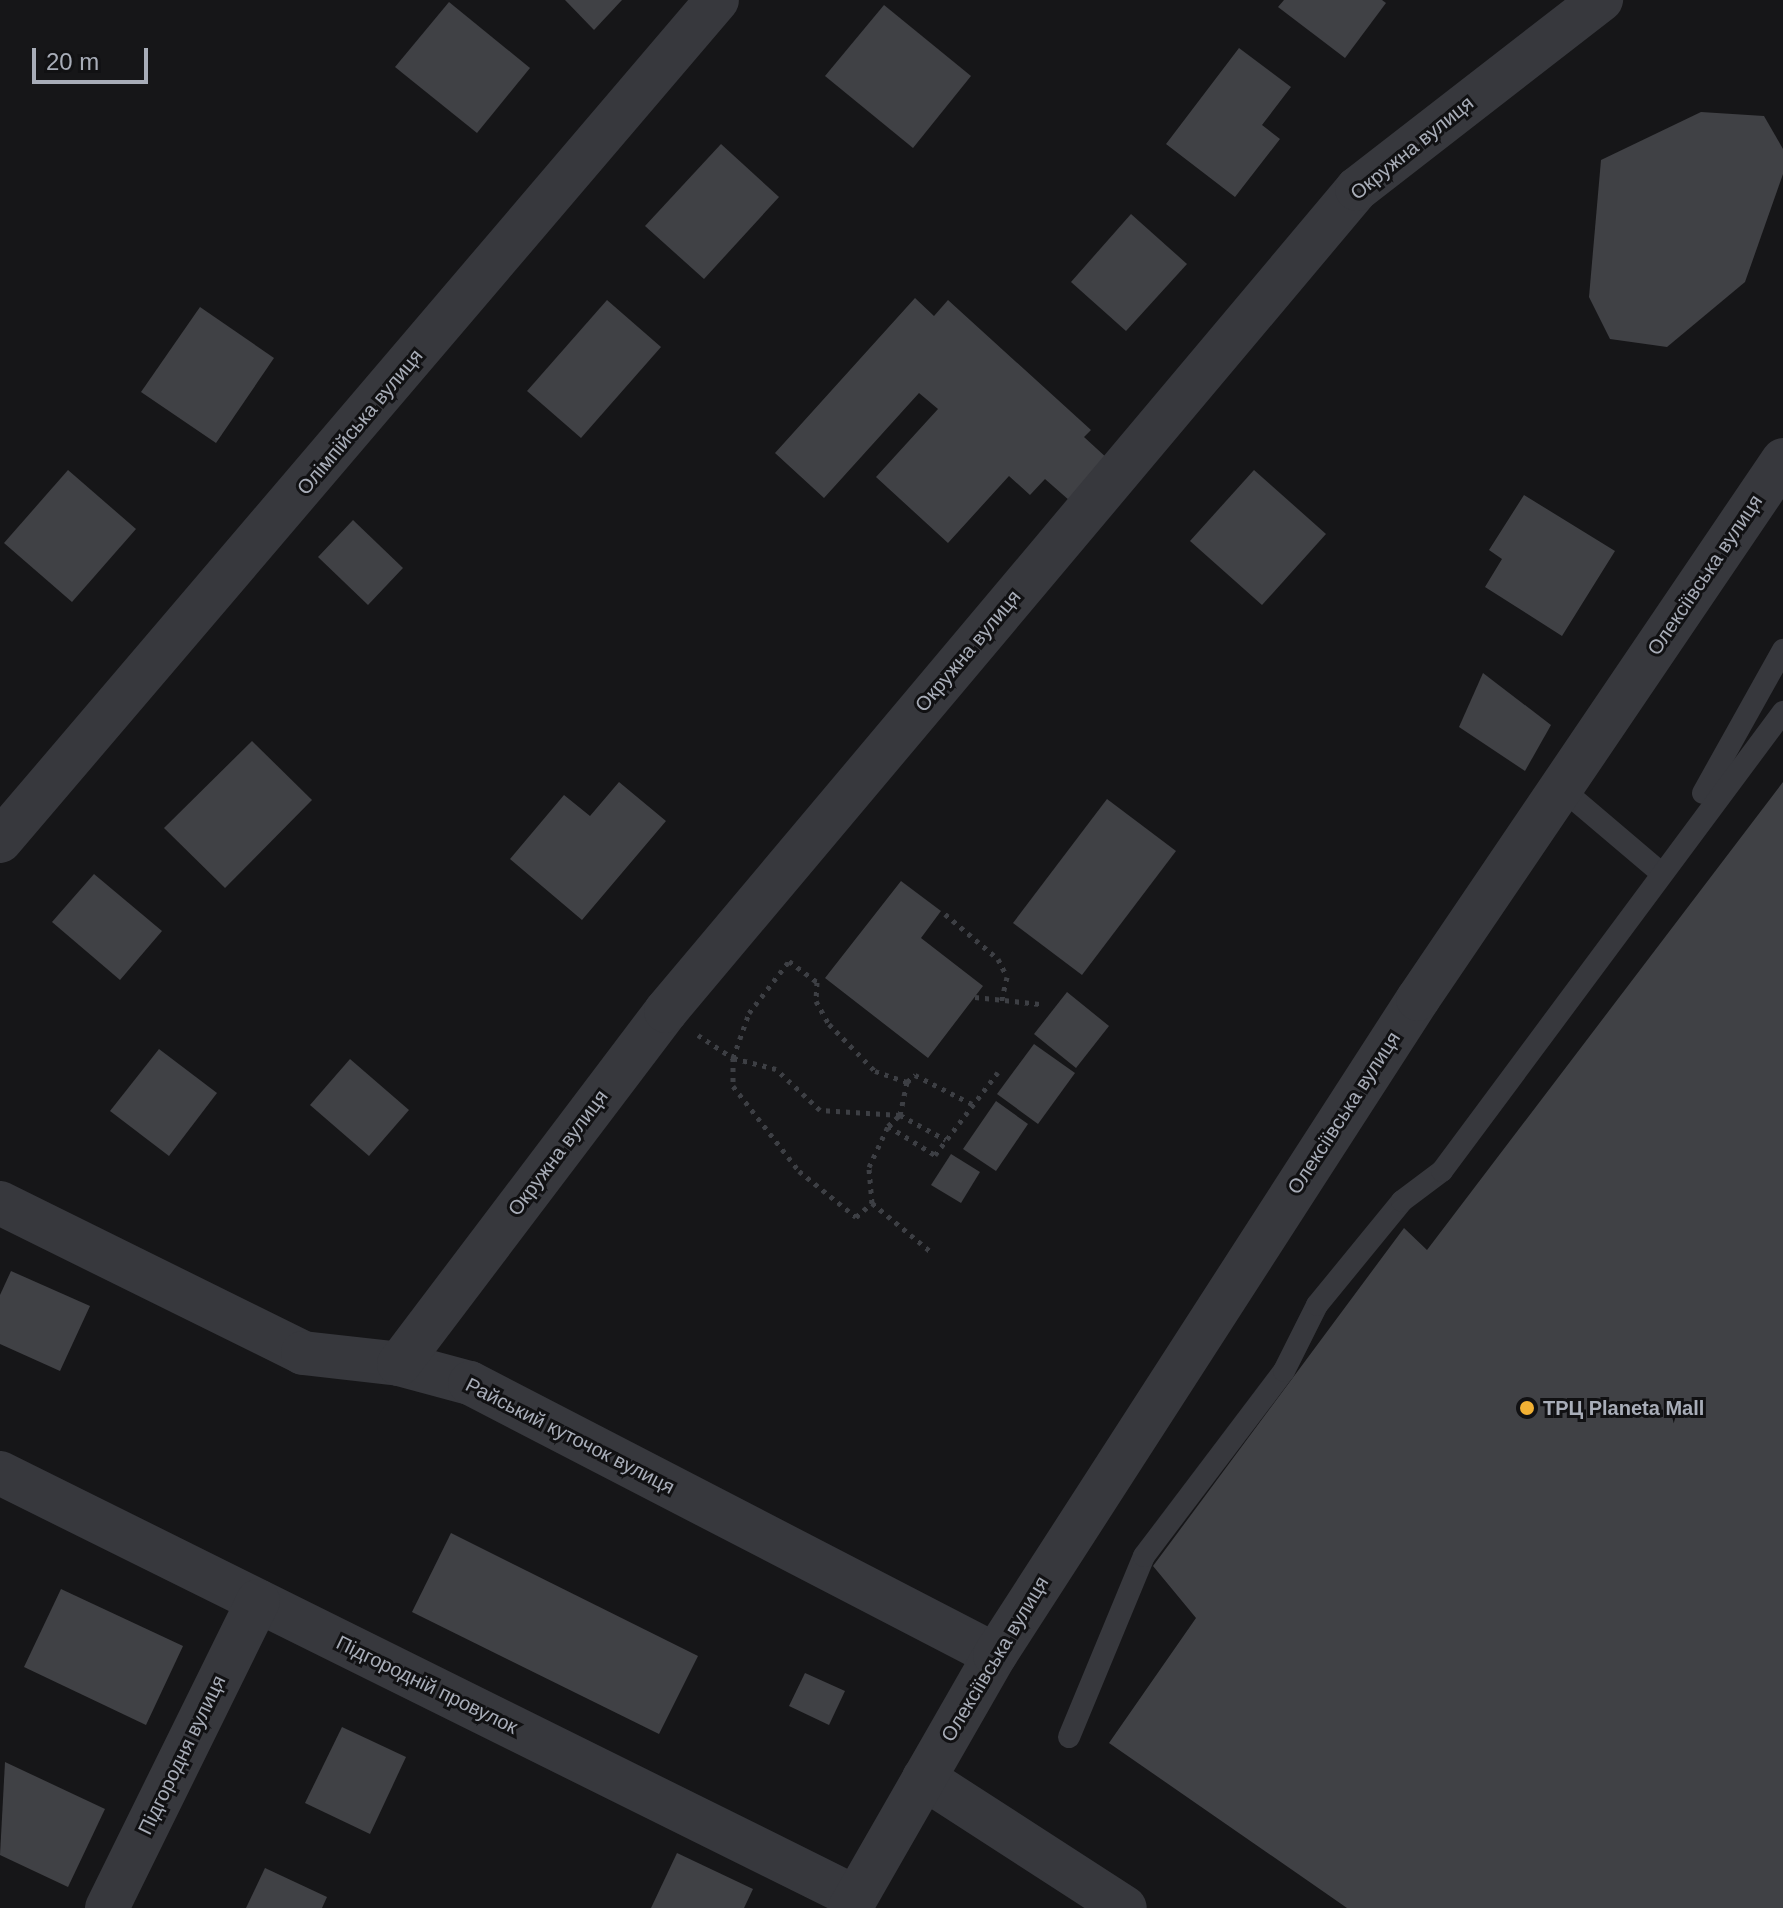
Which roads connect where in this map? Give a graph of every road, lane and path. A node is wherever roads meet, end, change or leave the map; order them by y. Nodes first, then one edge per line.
1 (717, 0) edge
2 (1601, 0) edge
3 (1783, 460) edge
4 (1783, 650) edge
5 (1783, 712) edge
6 (1561, 788) junction
7 (0, 841) edge
8 (1659, 871) junction
9 (945, 914) dead end
10 (975, 997) dead end
11 (1001, 1002) junction
12 (1040, 1004) dead end
13 (666, 1011) junction
14 (733, 1058) junction
15 (998, 1072) dead end
16 (907, 1082) junction
17 (972, 1104) junction
18 (900, 1115) junction
19 (888, 1126) junction
20 (946, 1140) junction
21 (0, 1203) edge
22 (872, 1203) junction
23 (930, 1251) dead end
24 (399, 1364) junction
25 (0, 1473) edge
26 (258, 1601) junction
27 (995, 1655) junction
28 (1069, 1737) dead end
29 (924, 1778) junction
30 (853, 1903) edge
31 (107, 1908) edge
32 (1125, 1908) edge

1 - 7 street, Олімпійська вулиця
2 - 13 street, Окружна вулиця
3 - 6 street, Олексіївська вулиця
4 - 8 lane
5 - 8 lane
6 - 8 lane
6 - 27 street, Олексіївська вулиця
8 - 28 lane
9 - 11 path
10 - 11 path
11 - 12 path
13 - 14 path
13 - 24 street, Окружна вулиця
14 - 16 path
14 - 18 path
14 - 22 path
15 - 17 path
16 - 17 path
16 - 18 path
17 - 20 path
18 - 19 path
18 - 20 path
19 - 20 path
19 - 22 path
21 - 24 street, Райський куточок вулиця
22 - 23 path
24 - 27 street, Райський куточок вулиця
25 - 26 street, Підгородній провулок
26 - 30 street, Підгородній провулок
26 - 31 street, Підгородня вулиця
27 - 29 street, Олексіївська вулиця
29 - 30 street, Олексіївська вулиця
29 - 32 street

